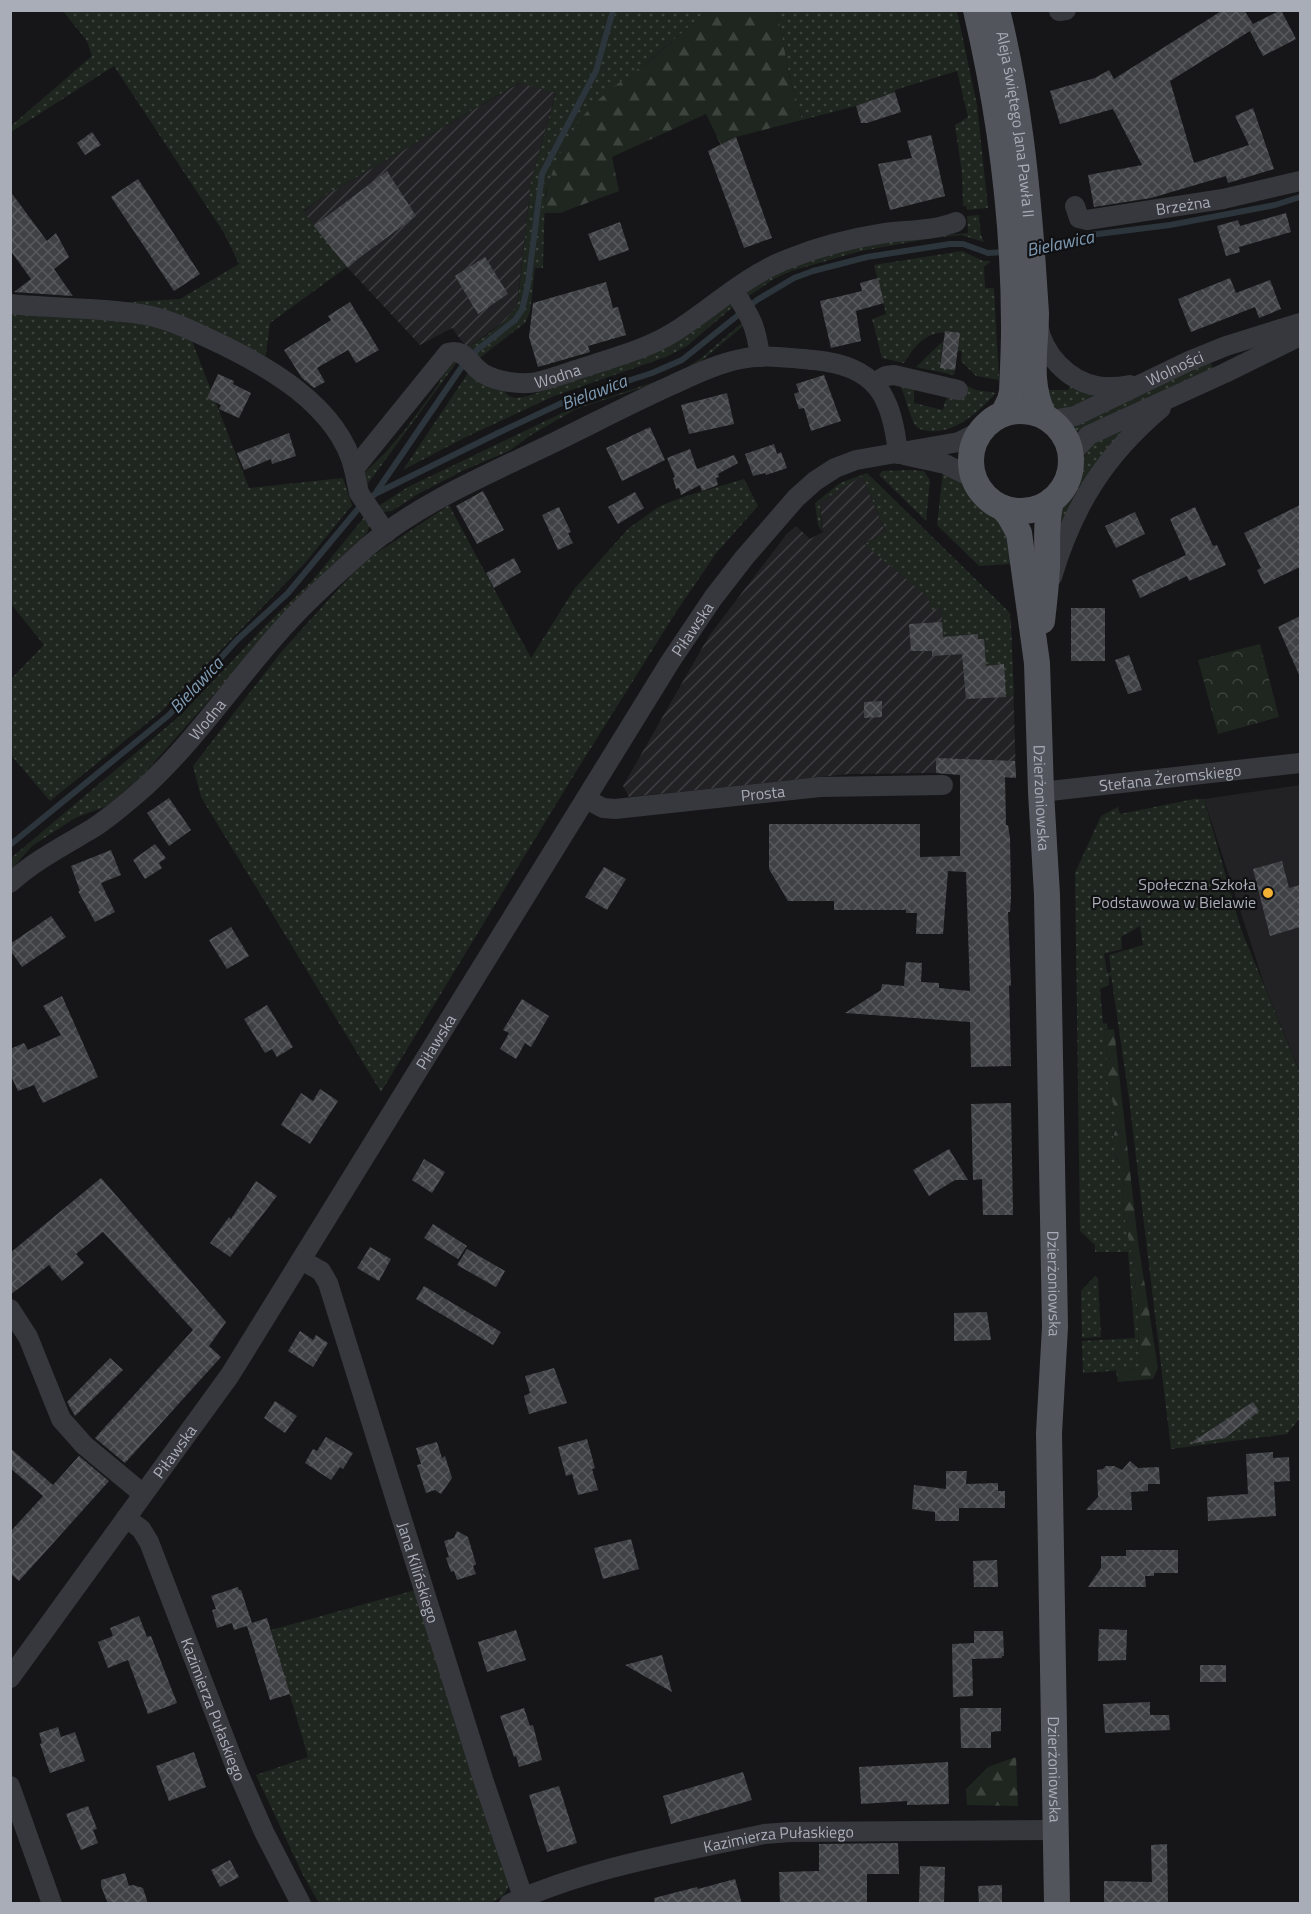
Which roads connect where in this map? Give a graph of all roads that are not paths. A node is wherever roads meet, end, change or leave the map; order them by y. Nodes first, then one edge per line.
1 (976, 10) edge
2 (997, 10) edge
3 (1066, 10) edge
4 (1059, 11) edge
5 (1300, 181) edge
6 (1076, 206) dead end
7 (956, 222) dead end
8 (1020, 232) junction
9 (1023, 268) junction
10 (741, 303) junction
11 (10, 304) edge
12 (1036, 315) junction
13 (1300, 323) edge
14 (1300, 336) edge
15 (760, 357) junction
16 (874, 383) junction
17 (1142, 384) junction
18 (958, 390) dead end
19 (1180, 393) junction
20 (1003, 414) junction
21 (1047, 418) junction
22 (979, 432) junction
23 (898, 454) junction
24 (1071, 454) junction
25 (354, 469) junction
26 (973, 478) junction
27 (1052, 501) junction
28 (1003, 508) junction
29 (386, 533) junction
30 (1044, 604) junction
31 (1036, 663) junction
32 (1300, 763) edge
33 (943, 784) dead end
34 (1041, 792) junction
35 (586, 799) junction
36 (10, 883) edge
37 (302, 1260) junction
38 (10, 1309) edge
39 (143, 1494) junction
40 (126, 1518) junction
41 (10, 1678) edge
42 (10, 1786) edge
43 (1056, 1830) junction
44 (516, 1900) edge
45 (52, 1904) edge
46 (301, 1904) edge
47 (1057, 1904) edge

1 - 8 main road, Aleja świętego Jana Pawła II
2 - 8 main road, Aleja świętego Jana Pawła II
3 - 4 street
5 - 6 street, Brzeżna
7 - 10 street
8 - 9 main road, Aleja świętego Jana Pawła II
9 - 12 main road, Aleja świętego Jana Pawła II
9 - 20 main road, Aleja świętego Jana Pawła II
10 - 15 street
10 - 25 street, Wodna
11 - 25 street
12 - 17 street
12 - 21 main road, Aleja świętego Jana Pawła II
13 - 17 street, Wolności
14 - 19 street, Wolności
15 - 16 street, Wodna
15 - 29 street, Wodna
16 - 18 street
16 - 23 street, Wodna
17 - 21 street, Wolności
19 - 24 street, Wolności
19 - 30 street
20 - 21 main road
20 - 22 main road
21 - 24 main road
22 - 23 street, Piławska
22 - 26 main road
23 - 26 street, Piławska
23 - 35 street, Piławska
24 - 27 main road
25 - 29 street
26 - 28 main road
27 - 28 main road
27 - 30 main road, Dzierżoniowska
28 - 31 main road, Dzierżoniowska
29 - 36 street, Wodna
30 - 31 main road, Dzierżoniowska
31 - 34 main road, Dzierżoniowska
32 - 34 street, Stefana Żeromskiego
33 - 35 street, Prosta
34 - 43 main road, Dzierżoniowska
35 - 37 street, Piławska
37 - 39 street, Piławska
37 - 44 street, Jana Kilińskiego
38 - 39 street
39 - 40 street, Piławska
40 - 41 street, Piławska
40 - 46 street, Kazimierza Pułaskiego
42 - 45 street
43 - 44 street, Kazimierza Pułaskiego
43 - 47 main road, Dzierżoniowska

